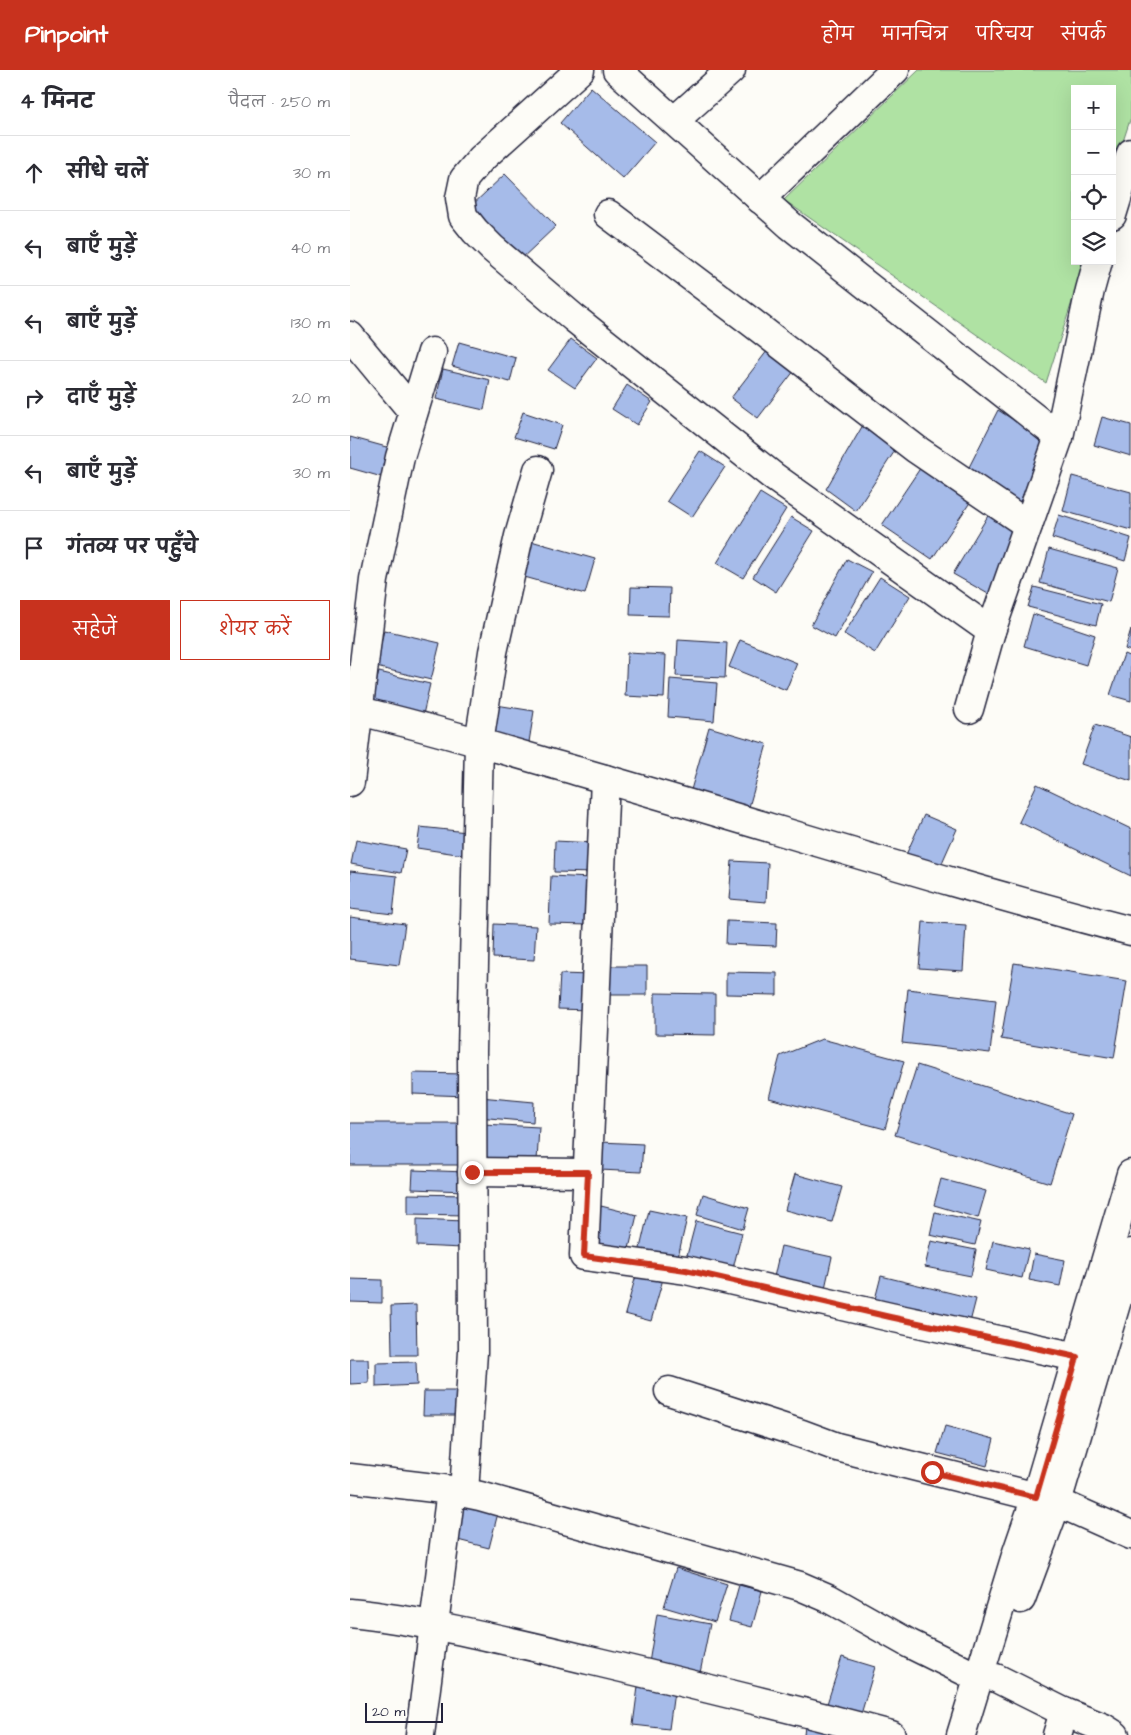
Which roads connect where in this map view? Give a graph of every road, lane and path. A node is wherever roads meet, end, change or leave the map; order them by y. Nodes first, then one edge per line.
1 (580, 70) edge
2 (617, 70) edge
3 (731, 70) edge
4 (895, 70) edge
5 (674, 121) junction
6 (1131, 155) edge
7 (760, 199) junction
8 (1116, 202) edge
9 (608, 214) dead end
10 (1097, 265) edge
11 (350, 336) edge
12 (432, 352) dead end
13 (413, 412) junction
14 (1058, 437) junction
15 (538, 470) dead end
16 (1028, 525) junction
17 (991, 631) junction
18 (969, 709) dead end
19 (359, 711) junction
20 (479, 743) junction
21 (605, 779) junction
22 (350, 782) edge
23 (1131, 931) edge
24 (472, 1172) junction
25 (588, 1172) junction
26 (1131, 1174) edge
27 (1131, 1253) edge
28 (1077, 1357) junction
29 (669, 1390) dead end
30 (350, 1478) edge
31 (458, 1492) junction
32 (1047, 1500) junction
33 (1131, 1535) edge
34 (350, 1613) edge
35 (434, 1626) junction
36 (987, 1678) junction
37 (1061, 1723) edge
38 (420, 1735) edge
39 (891, 1735) edge
40 (961, 1735) edge
41 (978, 1735) edge
42 (1115, 1735) edge

1 - 17 street
2 - 5 street
3 - 5 street
4 - 7 street
5 - 7 street
6 - 8 street
7 - 14 street
9 - 16 street
10 - 14 street
11 - 13 street
12 - 13 street
13 - 19 street
14 - 16 street
15 - 20 street
16 - 17 street
17 - 18 street
19 - 20 street
19 - 22 street
20 - 21 street
20 - 24 street
21 - 23 street
21 - 25 street
24 - 25 street
24 - 31 street
25 - 28 street
26 - 28 street
27 - 32 street
28 - 32 street
29 - 32 street
30 - 31 street
31 - 35 street
31 - 36 street
32 - 33 street
32 - 36 street
34 - 35 street
35 - 38 street
35 - 39 street
36 - 37 street
36 - 40 street
36 - 41 street
37 - 42 street

